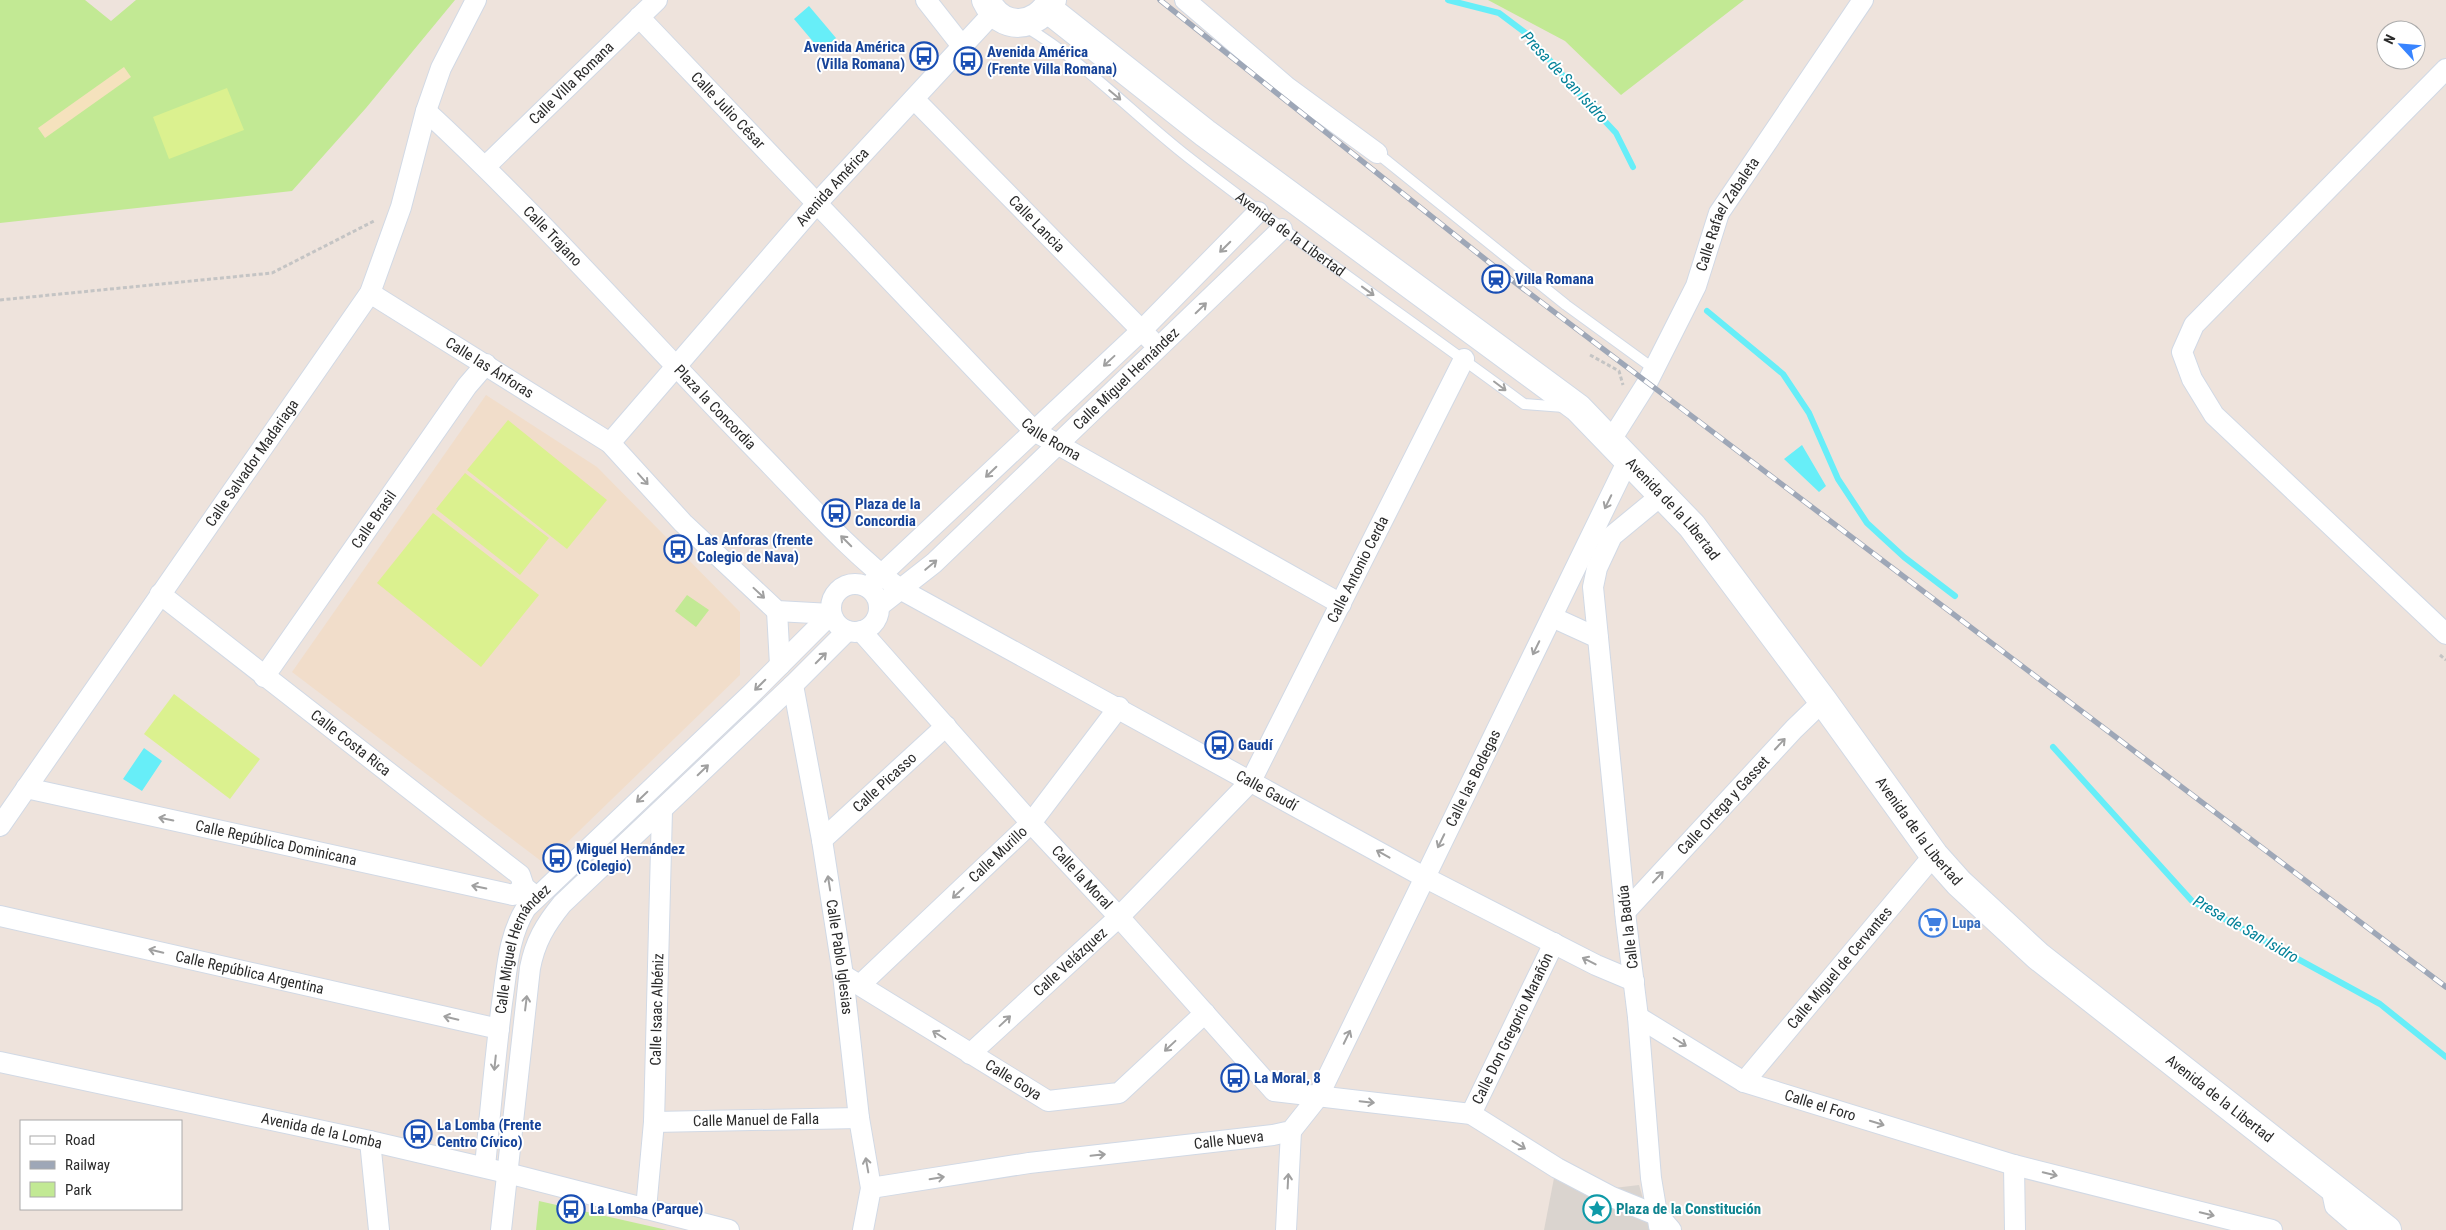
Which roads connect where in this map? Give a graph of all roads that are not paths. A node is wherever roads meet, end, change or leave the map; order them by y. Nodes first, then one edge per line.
1 (476, 0) edge
2 (657, 0) edge
3 (926, 0) edge
4 (1185, 0) edge
5 (1863, 0) edge
6 (1050, 4) edge
7 (990, 6) edge
8 (639, 17) junction
9 (1021, 24) junction
10 (962, 46) junction
11 (2446, 69) edge
12 (914, 99) junction
13 (426, 111) junction
14 (1377, 153) joint
15 (486, 166) junction
16 (818, 202) junction
17 (1258, 212) junction
18 (1282, 229) junction
19 (370, 293) junction
20 (1142, 330) junction
21 (1158, 348) junction
22 (1464, 360) junction
23 (486, 364) junction
24 (674, 367) junction
25 (1654, 369) junction
26 (1578, 408) junction
27 (1034, 432) junction
28 (610, 443) junction
29 (1058, 445) junction
30 (1620, 449) junction
31 (1663, 494) junction
32 (1586, 546) junction
33 (875, 581) junction
34 (1593, 587) junction
35 (900, 588) junction
36 (160, 594) junction
37 (1341, 604) junction
38 (879, 606) junction
39 (777, 611) junction
40 (831, 614) junction
41 (1552, 617) junction
42 (854, 631) junction
43 (2446, 634) edge
44 (1598, 638) junction
45 (780, 664) junction
46 (264, 677) junction
47 (793, 685) junction
48 (1823, 701) junction
49 (1119, 707) junction
50 (946, 726) junction
51 (1251, 780) junction
52 (26, 788) junction
53 (662, 810) junction
54 (1031, 823) junction
55 (0, 826) edge
56 (822, 840) junction
57 (1934, 855) junction
58 (1424, 877) junction
59 (530, 892) junction
60 (1625, 912) junction
61 (0, 916) edge
62 (1119, 917) junction
63 (1554, 943) junction
64 (851, 980) junction
65 (1634, 981) junction
66 (1205, 1013) junction
67 (1638, 1017) junction
68 (499, 1029) junction
69 (970, 1054) junction
70 (0, 1062) edge
71 (1744, 1082) junction
72 (1318, 1097) junction
73 (1471, 1114) junction
74 (859, 1118) junction
75 (654, 1122) junction
76 (1291, 1130) junction
77 (370, 1141) junction
78 (2014, 1165) junction
79 (485, 1167) junction
80 (507, 1173) junction
81 (2330, 1185) junction
82 (872, 1188) junction
83 (646, 1209) junction
84 (1663, 1225) edge
85 (379, 1230) edge
86 (501, 1230) edge
87 (729, 1230) edge
88 (863, 1230) edge
89 (1286, 1230) edge
90 (2015, 1230) edge
91 (2272, 1230) edge
92 (2363, 1230) edge
93 (2387, 1230) edge

1 - 13 street, Calle Salvador Madariaga
2 - 8 street, Calle Villa Romana
3 - 10 street
4 - 14 street
5 - 25 street, Calle Rafael Zabaleta
6 - 9 main road
6 - 26 main road, Avenida de la Libertad
7 - 9 main road
7 - 10 street, Avenida América
8 - 15 street, Calle Villa Romana
8 - 16 street, Calle Julio César
9 -> 17 lane, Avenida de la Libertad
10 - 12 street, Avenida América
11 - 43 street
12 - 16 street, Avenida América
12 - 20 street, Calle Lancia
13 - 15 street, Calle Trajano
13 - 19 street, Calle Salvador Madariaga
14 - 25 lane
15 - 24 street, Calle Trajano
16 - 24 street, Avenida América
16 - 27 street, Calle Roma
17 - 18 lane, Avenida de la Libertad
17 -> 20 street, Calle Miguel Hernández
21 -> 18 street, Calle Miguel Hernández
18 -> 22 lane, Avenida de la Libertad
19 - 23 street, Calle las Ánforas
19 - 36 street, Calle Salvador Madariaga
20 - 21 street, Calle Lancia
20 -> 27 street, Calle Miguel Hernández
21 - 29 street, Calle Miguel Hernández
22 -> 26 lane, Avenida de la Libertad
22 - 37 street, Calle Antonio Cerda
23 - 28 street, Calle las Ánforas
23 - 46 street, Calle Brasil
24 - 28 street, Plaza la Concordia
33 -> 24 street, Plaza la Concordia
25 - 30 street, Calle Rafael Zabaleta
26 - 30 main road, Avenida de la Libertad
27 - 29 street, Calle Roma
27 -> 33 street, Calle Miguel Hernández
28 -> 39 street
35 -> 29 street, Calle Miguel Hernández
29 - 37 street, Calle Roma
30 - 31 main road, Avenida de la Libertad
30 -> 32 street, Calle las Bodegas
31 - 34 street, Calle la Badúa
31 - 48 main road, Avenida de la Libertad
32 - 34 street
32 - 41 street, Calle las Bodegas
33 - 35 street, Calle Gaudí
33 - 38 street
33 - 40 street
34 - 44 street, Calle la Badúa
35 - 38 street, Calle Miguel Hernández
35 - 49 street, Calle Gaudí
36 - 46 street, Calle Costa Rica
36 - 52 street, Calle Salvador Madariaga
37 - 51 street, Calle Antonio Cerda
38 - 42 street
39 - 40 street
39 - 45 street
40 - 42 street
40 - 45 street, Calle Miguel Hernández
41 - 44 street
41 -> 58 street, Calle las Bodegas
47 -> 42 street, Calle Miguel Hernández
42 - 50 street, Calle la Moral
44 - 60 street, Calle la Badúa
45 -> 59 street, Calle Miguel Hernández
46 - 59 street, Calle Costa Rica
53 -> 47 street, Calle Miguel Hernández
47 - 56 street, Calle Pablo Iglesias
48 - 57 main road, Avenida de la Libertad
60 -> 48 street, Calle Ortega y Gasset
49 - 51 street, Calle Gaudí
49 - 54 street, Calle Murillo
50 - 54 street, Calle la Moral
50 - 56 street, Calle Picasso
58 -> 51 street, Calle Gaudí
51 - 62 street, Calle Velázquez
52 - 55 street, Calle Salvador Madariaga
59 -> 52 street, Calle República Dominicana
53 - 75 street, Calle Isaac Albéniz
80 -> 53 street, Calle Miguel Hernández
54 - 62 street, Calle la Moral
54 -> 64 street, Calle Murillo
64 -> 56 street, Calle Pablo Iglesias
57 - 71 street, Calle Miguel de Cervantes
57 - 81 main road, Avenida de la Libertad
58 - 63 street, Calle Gaudí
72 -> 58 street, Calle las Bodegas
59 - 68 street, Calle Miguel Hernández
60 - 65 street, Calle la Badúa
68 -> 61 street, Calle República Argentina
62 - 66 street, Calle la Moral
69 -> 62 street, Calle Velázquez
65 -> 63 street, Calle Gaudí
63 - 73 street, Calle Don Gregorio Marañón
69 -> 64 street, Calle Goya
64 - 74 street, Calle Pablo Iglesias
65 - 67 street, Calle la Badúa
66 -> 69 street, Calle Goya
66 - 72 street, Calle la Moral
67 -> 71 street, Calle el Foro
67 - 84 street, Calle la Badúa
68 -> 79 street, Calle Miguel Hernández
70 - 77 street, Avenida de la Lomba
71 -> 78 street, Calle el Foro
72 -> 73 street
72 - 76 street
73 -> 84 street
74 - 75 street, Calle Manuel de Falla
82 -> 74 street, Calle Pablo Iglesias
75 - 83 street, Calle Isaac Albéniz
82 -> 76 street, Calle Nueva
89 -> 76 street
77 - 79 street, Avenida de la Lomba
77 - 85 street
78 - 90 street
78 -> 91 street, Calle el Foro
79 - 80 street, Avenida de la Lomba
80 - 83 street, Avenida de la Lomba
80 - 86 street, Calle Miguel Hernández
81 - 92 street
81 - 93 main road, Avenida de la Libertad
82 - 88 street, Calle Pablo Iglesias
83 - 87 street, Avenida de la Lomba

